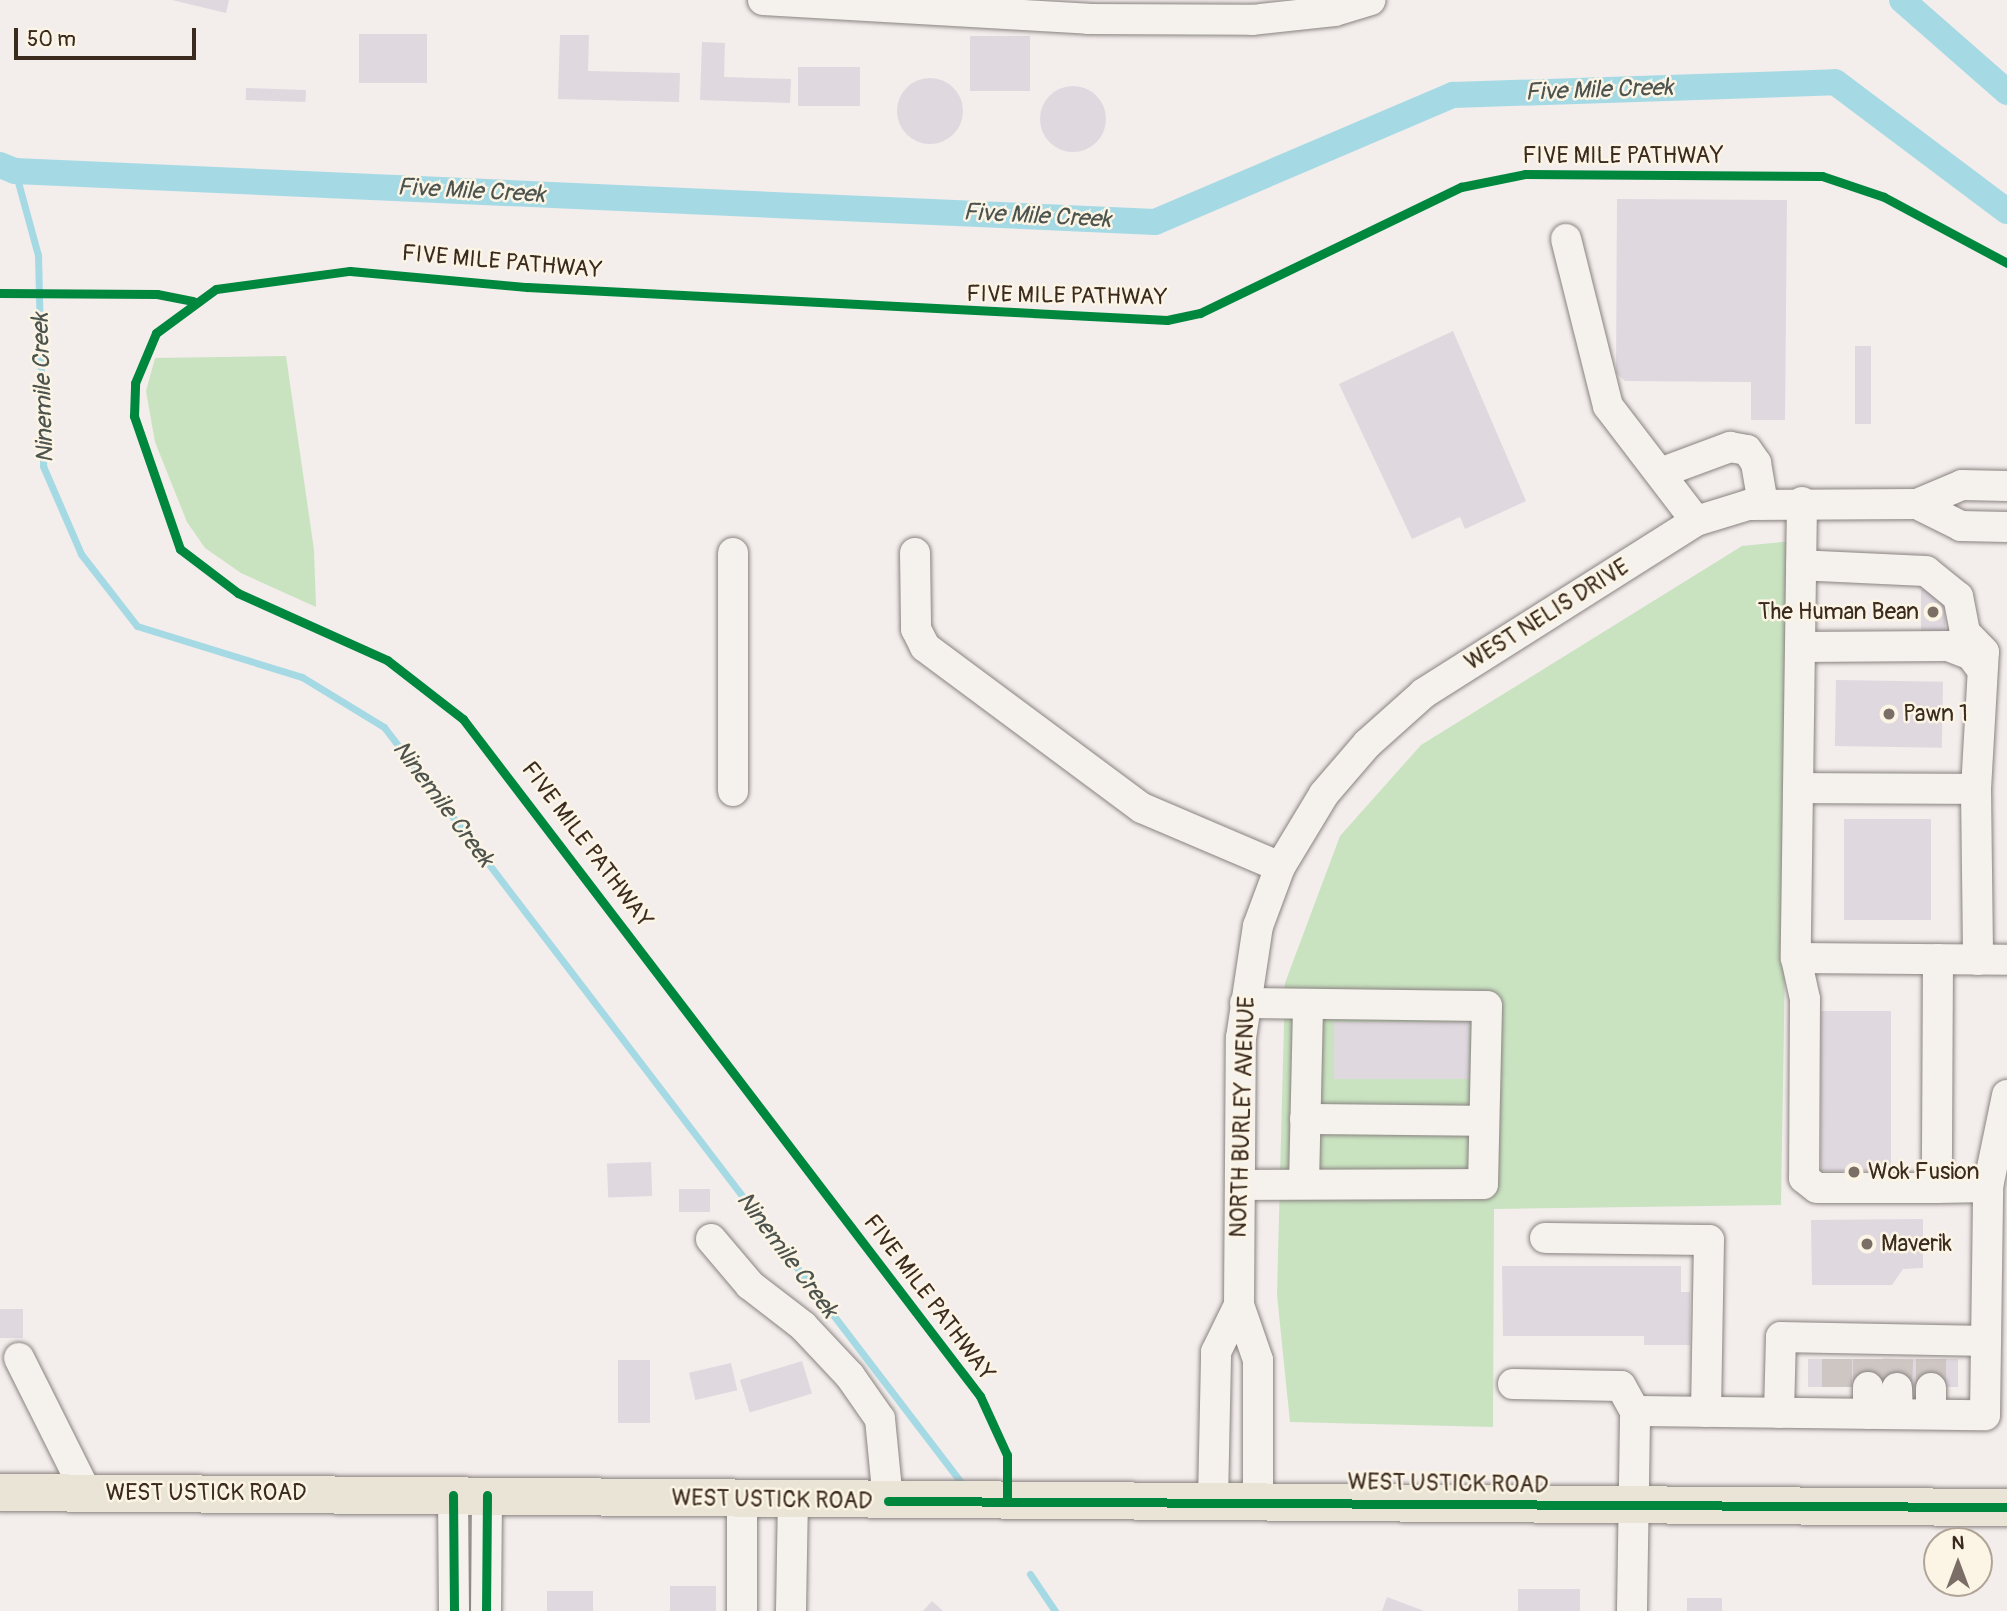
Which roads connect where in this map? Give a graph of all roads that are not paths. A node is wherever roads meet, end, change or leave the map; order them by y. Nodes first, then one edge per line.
1 (763, 0) edge
2 (1370, 0) edge
3 (999, 7) edge
4 (1102, 10) edge
5 (1566, 239) dead end
6 (1660, 473) junction
7 (2007, 486) edge
8 (1802, 502) junction
9 (1763, 504) junction
10 (1917, 504) junction
11 (1696, 521) junction
12 (2007, 527) edge
13 (733, 553) dead end
14 (915, 553) dead end
15 (1801, 565) junction
16 (1946, 581) junction
17 (1948, 646) junction
18 (1800, 647) junction
19 (1983, 670) junction
20 (1798, 788) junction
21 (1976, 789) junction
22 (733, 791) dead end
23 (1276, 879) junction
24 (1796, 958) junction
25 (1938, 959) junction
26 (1978, 960) junction
27 (2007, 960) edge
28 (1245, 1003) junction
29 (1308, 1004) junction
30 (2007, 1095) edge
31 (1305, 1119) junction
32 (1484, 1121) junction
33 (1304, 1184) junction
34 (1240, 1185) junction
35 (1987, 1187) junction
36 (1937, 1188) junction
37 (1545, 1238) dead end
38 (711, 1239) dead end
39 (1239, 1305) junction
40 (1986, 1341) junction
41 (19, 1358) dead end
42 (1837, 1374) junction
43 (1883, 1375) junction
44 (1931, 1376) junction
45 (1513, 1384) dead end
46 (1634, 1411) junction
47 (1706, 1412) junction
48 (1779, 1413) junction
49 (0, 1492) edge
50 (86, 1492) junction
51 (470, 1495) junction
52 (741, 1499) junction
53 (793, 1500) junction
54 (888, 1501) junction
55 (1213, 1501) junction
56 (1258, 1501) junction
57 (1634, 1506) junction
58 (2007, 1507) edge
59 (454, 1611) edge
60 (486, 1611) edge
61 (741, 1611) edge
62 (791, 1611) edge
63 (1632, 1611) edge

1 - 3 street
2 - 4 street
3 - 4 street
5 - 6 street
6 - 9 street
6 - 11 street
7 - 10 street, WEST NELIS DRIVE
8 - 9 street, WEST NELIS DRIVE
8 - 10 street, WEST NELIS DRIVE
8 - 15 street
9 - 11 street, WEST NELIS DRIVE
10 - 12 street, WEST NELIS DRIVE
11 - 23 street, WEST NELIS DRIVE
13 - 22 street
14 - 23 street
15 - 16 street
15 - 18 street
16 - 17 street
16 - 19 street
17 - 18 street
17 - 19 street
18 - 20 street
19 - 21 street
20 - 21 street
20 - 24 street
21 - 26 street
23 - 28 street, NORTH BURLEY AVENUE
24 - 25 street
24 - 36 street
25 - 26 street
25 - 36 street
26 - 27 street
28 - 29 street
28 - 34 street, NORTH BURLEY AVENUE
29 - 31 street
29 - 32 street
30 - 35 street
31 - 32 street
31 - 33 street
32 - 33 street
33 - 34 street
34 - 39 street, NORTH BURLEY AVENUE
35 - 36 street
35 - 40 street
37 - 47 street
38 - 54 street
39 - 55 street, NORTH BURLEY AVENUE
39 - 56 street, NORTH BURLEY AVENUE
40 - 44 street
40 - 44 street
41 - 50 street
42 - 43 street
42 - 43 street
42 - 48 street
42 - 48 street
43 - 44 street
43 - 44 street
45 - 46 street
46 - 47 street
46 - 57 street
47 - 48 street
49 - 50 main road, WEST USTICK ROAD
50 - 51 main road, WEST USTICK ROAD
51 - 52 main road, WEST USTICK ROAD
51 - 59 street
51 - 60 street
52 - 53 main road, WEST USTICK ROAD
52 - 61 street
53 - 54 main road, WEST USTICK ROAD
53 - 62 street
54 - 55 main road, WEST USTICK ROAD
55 - 56 main road, WEST USTICK ROAD
56 - 57 main road, WEST USTICK ROAD
57 - 58 main road, WEST USTICK ROAD
57 - 63 street

